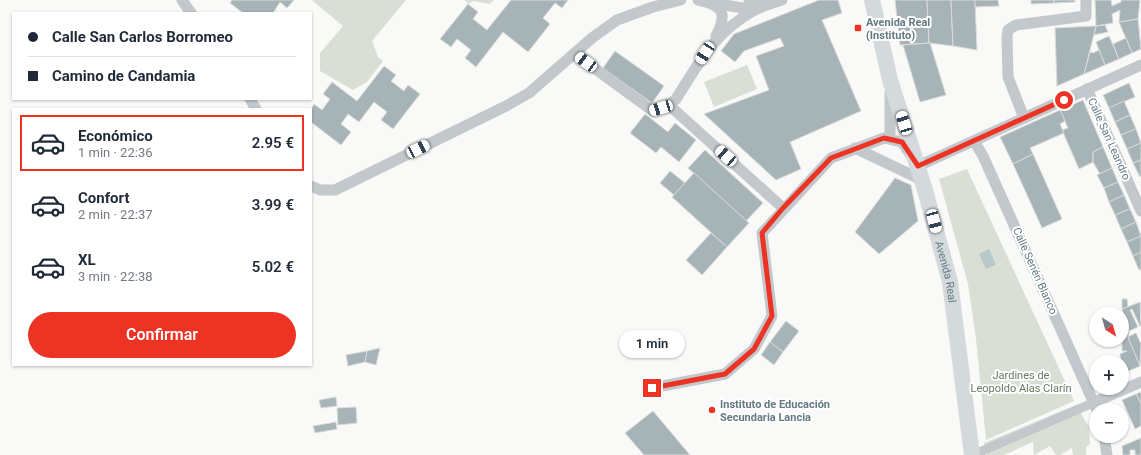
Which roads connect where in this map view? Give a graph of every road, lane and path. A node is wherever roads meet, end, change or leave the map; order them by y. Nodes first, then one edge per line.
1 (182, 0) edge
2 (667, 0) edge
3 (681, 0) edge
4 (698, 0) edge
5 (782, 0) edge
6 (872, 0) edge
7 (1086, 0) edge
8 (714, 3) junction
9 (751, 5) edge
10 (653, 7) junction
11 (190, 12) edge
12 (713, 42) junction
13 (575, 54) junction
14 (1141, 65) edge
15 (890, 80) junction
16 (1087, 89) junction
17 (669, 105) junction
18 (1024, 118) junction
19 (890, 138) junction
20 (974, 141) junction
21 (855, 148) junction
22 (920, 173) junction
23 (312, 186) edge
24 (783, 208) junction
25 (1141, 211) edge
26 (1141, 382) edge
27 (652, 388) dead end
28 (1095, 403) edge
29 (1102, 403) edge
30 (1089, 409) edge
31 (1105, 443) edge
32 (973, 455) edge
33 (1107, 455) edge

1 - 11 street
2 - 10 street
3 - 10 street
4 - 8 street
5 - 9 street
6 - 15 main road, Avenida Real
7 - 18 street
8 - 9 street
8 - 12 street
9 - 12 street
10 - 13 street
12 - 17 street
13 - 17 street
13 - 23 street
14 - 16 street
15 - 19 street
15 - 22 main road, Avenida Real
16 - 18 street
16 - 25 street, Calle San Leandro
17 - 24 street
18 - 20 street
19 - 21 street
19 - 22 street
20 - 22 street
20 - 28 street, Calle Senén Blanco
21 - 22 street
21 - 24 street
22 - 32 main road, Avenida Real
24 - 27 street
26 - 29 street
30 - 32 street
31 - 33 street

